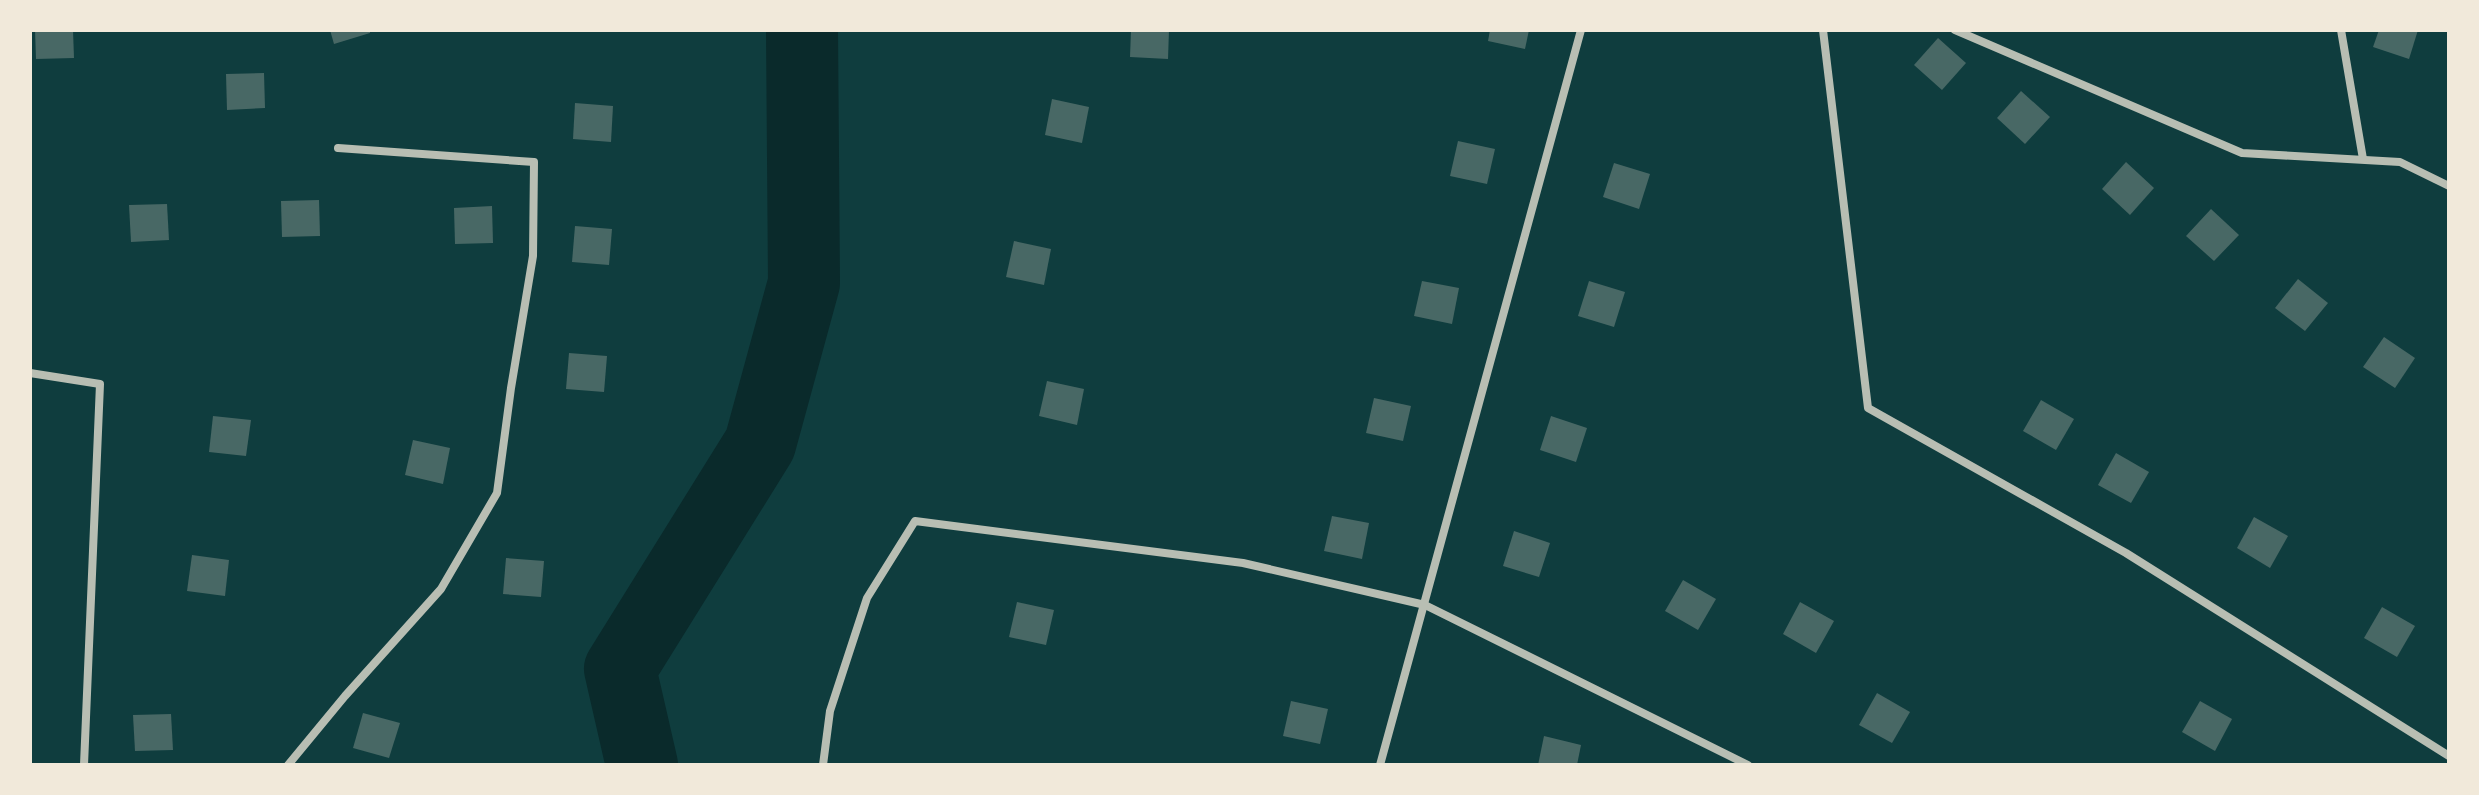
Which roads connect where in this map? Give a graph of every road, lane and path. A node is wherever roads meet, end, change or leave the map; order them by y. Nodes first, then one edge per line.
1 (1581, 30) edge
2 (1823, 30) edge
3 (1955, 30) edge
4 (2341, 30) edge
5 (338, 148) dead end
6 (2363, 159) junction
7 (2449, 186) edge
8 (30, 373) edge
9 (1425, 605) junction
10 (2449, 756) edge
11 (84, 765) edge
12 (288, 765) edge
13 (823, 765) edge
14 (1380, 765) edge
15 (1748, 765) edge

1 - 9 street
2 - 10 street
3 - 6 street
4 - 6 street
5 - 12 street
6 - 7 street
8 - 11 street
9 - 13 street
9 - 14 street
9 - 15 street

